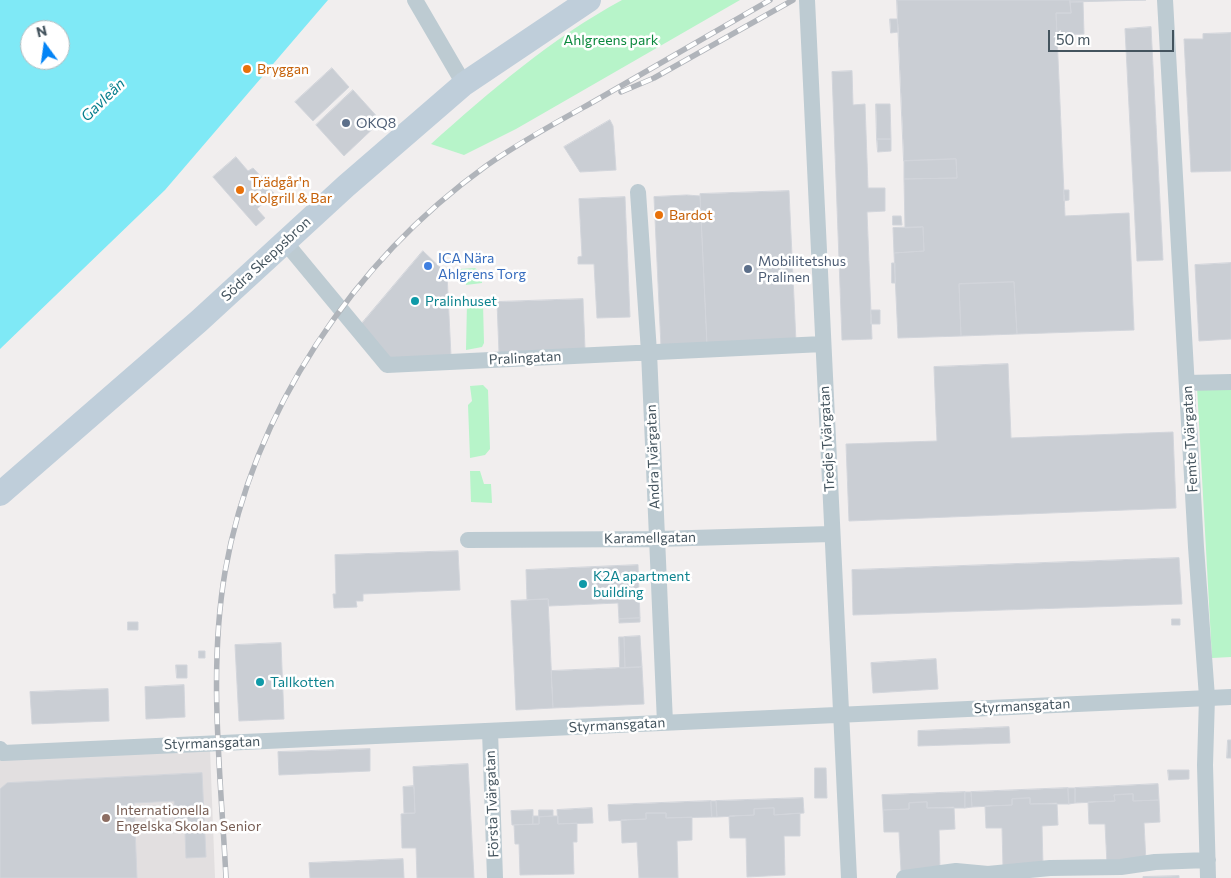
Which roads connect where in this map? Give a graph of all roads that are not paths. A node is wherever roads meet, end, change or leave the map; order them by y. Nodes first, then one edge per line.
1 (415, 0) edge
2 (589, 0) edge
3 (807, 0) edge
4 (1165, 0) edge
5 (464, 84) junction
6 (638, 192) dead end
7 (285, 242) junction
8 (823, 344) junction
9 (649, 352) junction
10 (1231, 382) edge
11 (1187, 383) junction
12 (0, 494) edge
13 (831, 534) junction
14 (657, 539) junction
15 (468, 540) dead end
16 (1207, 697) junction
17 (1231, 697) edge
18 (840, 715) junction
19 (665, 723) junction
20 (490, 731) junction
21 (2, 751) edge
22 (1208, 860) junction
23 (495, 878) edge
24 (849, 878) edge
25 (904, 878) edge
26 (1208, 878) edge

1 - 5 street
2 - 5 street, Södra Skeppsbron
3 - 8 street, Tredje Tvärgatan
4 - 11 street, Femte Tvärgatan
5 - 7 street, Södra Skeppsbron
6 - 9 street, Andra Tvärgatan
7 - 9 street, Pralingatan
7 - 12 street, Södra Skeppsbron
8 - 9 street, Pralingatan
8 - 13 street, Tredje Tvärgatan
9 - 14 street, Andra Tvärgatan
10 - 11 street
11 - 16 street, Femte Tvärgatan
13 - 14 street, Karamellgatan
13 - 18 street, Tredje Tvärgatan
14 - 15 street, Karamellgatan
14 - 19 street, Andra Tvärgatan
16 - 17 street, Styrmansgatan
16 - 18 street, Styrmansgatan
16 - 22 street, Femte Tvärgatan
18 - 19 street, Styrmansgatan
18 - 24 street, Tredje Tvärgatan
19 - 20 street, Styrmansgatan
20 - 21 street, Styrmansgatan
20 - 23 street, Första Tvärgatan
22 - 25 street
22 - 26 street, Femte Tvärgatan

